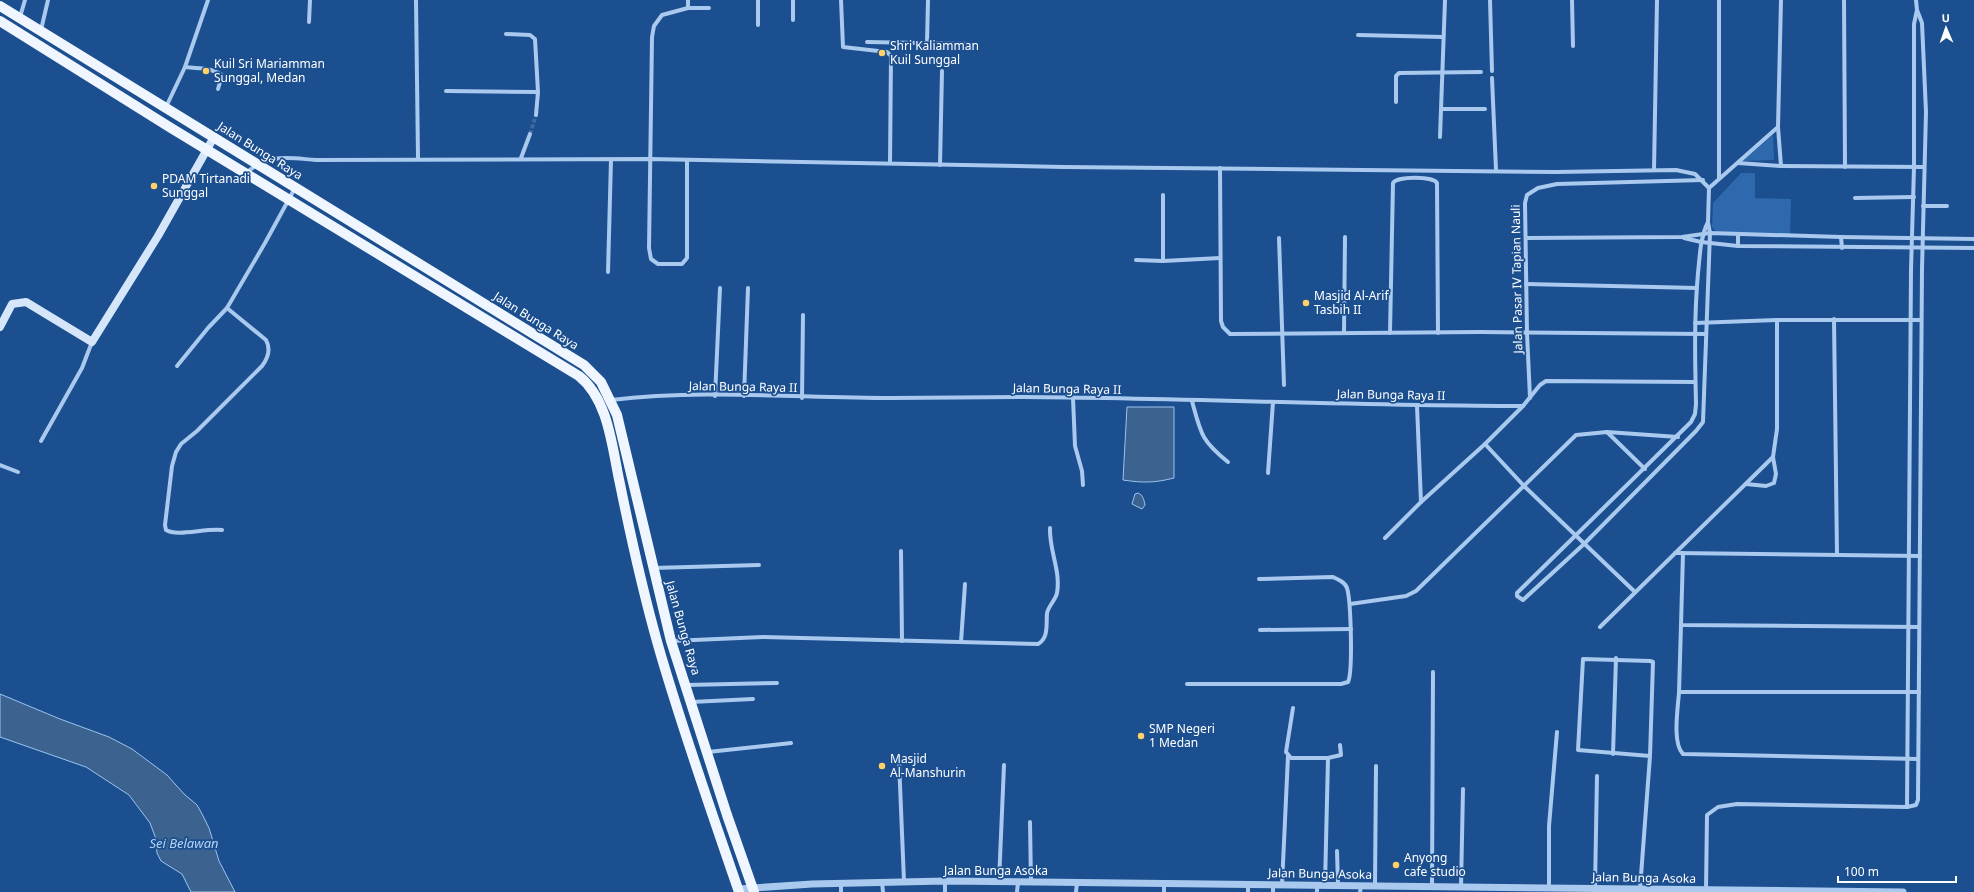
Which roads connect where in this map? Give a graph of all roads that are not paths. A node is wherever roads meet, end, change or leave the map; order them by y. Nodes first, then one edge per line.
1 (25, 0) edge
2 (48, 0) edge
3 (208, 0) edge
4 (310, 0) edge
5 (416, 0) edge
6 (688, 0) edge
7 (758, 0) edge
8 (794, 0) edge
9 (841, 0) edge
10 (928, 0) edge
11 (1445, 0) edge
12 (1490, 0) edge
13 (1572, 0) edge
14 (1657, 0) edge
15 (1719, 0) edge
16 (1781, 0) edge
17 (1844, 0) edge
18 (1916, 0) edge
19 (0, 6) edge
20 (688, 8) junction
21 (709, 8) dead end
22 (1917, 10) junction
23 (20, 18) junction
24 (793, 20) dead end
25 (0, 21) edge
26 (309, 22) dead end
27 (758, 26) dead end
28 (41, 31) junction
29 (506, 34) dead end
30 (1358, 35) dead end
31 (1443, 37) junction
32 (867, 42) dead end
33 (927, 44) junction
34 (972, 44) dead end
35 (1573, 46) dead end
36 (185, 67) junction
37 (942, 71) dead end
38 (1492, 71) dead end
39 (1481, 72) dead end
40 (1444, 74) junction
41 (1492, 78) dead end
42 (218, 88) dead end
43 (446, 91) dead end
44 (538, 92) junction
45 (1396, 102) dead end
46 (166, 107) junction
47 (1442, 109) junction
48 (1485, 109) dead end
49 (536, 115) tunnel mouth
50 (1778, 127) junction
51 (530, 134) tunnel mouth
52 (214, 137) junction
53 (1440, 137) dead end
54 (207, 150) junction
55 (418, 158) junction
56 (521, 158) junction
57 (650, 159) junction
58 (611, 160) junction
59 (687, 160) junction
60 (257, 163) junction
61 (890, 163) junction
62 (1738, 163) junction
63 (940, 165) junction
64 (1781, 166) junction
65 (1845, 167) junction
66 (1914, 167) junction
67 (1220, 168) junction
68 (1924, 168) junction
69 (1496, 170) junction
70 (1654, 170) junction
71 (245, 173) junction
72 (1719, 178) junction
73 (1703, 180) junction
74 (295, 188) junction
75 (1709, 188) junction
76 (1163, 195) dead end
77 (1914, 197) junction
78 (1855, 198) dead end
79 (288, 199) junction
80 (1923, 206) junction
81 (1947, 206) dead end
82 (1708, 222) junction
83 (1702, 233) junction
84 (1710, 233) junction
85 (1738, 235) junction
86 (1345, 237) dead end
87 (1682, 237) junction
88 (1841, 237) junction
89 (1913, 237) junction
90 (1922, 237) junction
91 (1279, 238) dead end
92 (1527, 238) junction
93 (1974, 238) edge
94 (1701, 242) junction
95 (1709, 243) junction
96 (1738, 246) junction
97 (1912, 247) junction
98 (1922, 247) junction
99 (1842, 248) junction
100 (1974, 248) edge
101 (1220, 258) junction
102 (1136, 260) dead end
103 (1163, 261) junction
104 (424, 267) junction
105 (608, 272) dead end
106 (418, 278) junction
107 (1526, 284) junction
108 (720, 288) dead end
109 (748, 288) dead end
110 (1696, 288) junction
111 (227, 308) junction
112 (803, 315) dead end
113 (1834, 319) junction
114 (1777, 320) junction
115 (1911, 320) junction
116 (1921, 320) junction
117 (1695, 322) junction
118 (1707, 322) junction
119 (0, 327) edge
120 (1283, 332) junction
121 (1344, 332) junction
122 (1390, 332) junction
123 (1438, 333) junction
124 (1527, 333) junction
125 (1694, 334) junction
126 (1706, 334) junction
127 (92, 342) junction
128 (176, 366) dead end
129 (1695, 382) junction
130 (1284, 385) dead end
131 (715, 396) junction
132 (744, 396) junction
133 (802, 398) junction
134 (1073, 398) junction
135 (1530, 398) junction
136 (611, 400) junction
137 (1192, 401) junction
138 (1273, 402) junction
139 (1417, 406) junction
140 (1523, 406) junction
141 (1607, 432) junction
142 (1678, 437) junction
143 (41, 441) dead end
144 (1485, 444) junction
145 (1773, 457) junction
146 (1228, 462) dead end
147 (0, 465) edge
148 (1645, 469) junction
149 (18, 472) dead end
150 (1268, 473) dead end
151 (1746, 484) junction
152 (1083, 485) dead end
153 (1525, 487) junction
154 (1421, 502) junction
155 (1050, 528) dead end
156 (222, 530) dead end
157 (1575, 536) junction
158 (1385, 538) dead end
159 (1584, 544) junction
160 (901, 551) dead end
161 (1675, 553) junction
162 (1682, 553) junction
163 (1837, 554) junction
164 (650, 555) junction
165 (1910, 556) junction
166 (1920, 556) junction
167 (637, 558) junction
168 (759, 565) dead end
169 (653, 568) junction
170 (1259, 579) dead end
171 (965, 584) dead end
172 (1635, 592) junction
173 (1350, 604) junction
174 (1681, 625) junction
175 (1600, 627) dead end
176 (1909, 627) junction
177 (1920, 627) junction
178 (1351, 629) junction
179 (1260, 630) dead end
180 (671, 641) junction
181 (902, 641) junction
182 (961, 642) junction
183 (1616, 658) junction
184 (1433, 672) dead end
185 (778, 683) dead end
186 (1187, 684) dead end
187 (686, 685) junction
188 (1679, 692) junction
189 (1909, 692) junction
190 (1919, 692) junction
191 (753, 699) dead end
192 (691, 702) junction
193 (1293, 708) dead end
194 (1557, 732) dead end
195 (791, 743) dead end
196 (1340, 745) dead end
197 (707, 752) junction
198 (1613, 754) junction
199 (1288, 756) junction
200 (1650, 756) junction
201 (1328, 758) junction
202 (1908, 758) junction
203 (1918, 759) junction
204 (899, 761) dead end
205 (1004, 765) dead end
206 (1376, 766) dead end
207 (1597, 776) dead end
208 (1463, 789) dead end
209 (1907, 807) junction
210 (1030, 822) dead end
211 (1337, 851) dead end
212 (945, 881) junction
213 (882, 882) junction
214 (904, 882) junction
215 (999, 882) junction
216 (1018, 882) junction
217 (1031, 882) junction
218 (1077, 882) junction
219 (841, 883) junction
220 (1164, 884) junction
221 (1282, 885) junction
222 (1338, 886) junction
223 (1374, 886) junction
224 (1432, 886) junction
225 (1248, 888) edge
226 (1273, 888) edge
227 (1320, 888) edge
228 (1550, 888) junction
229 (1595, 888) junction
230 (1360, 889) edge
231 (1416, 889) edge
232 (1463, 889) edge
233 (1640, 889) junction
234 (738, 890) edge
235 (753, 890) edge
236 (1577, 890) edge
237 (1618, 890) edge
238 (1706, 890) junction
239 (1767, 891) edge
240 (1811, 891) edge
241 (841, 892) edge
242 (883, 892) edge
243 (945, 892) edge
244 (1017, 892) edge
245 (1076, 892) edge
246 (1164, 892) edge
247 (1863, 892) edge
248 (1903, 892) edge

1 - 23 street
2 - 28 street
3 - 36 street
4 - 26 street
5 - 55 street
6 - 20 street
7 - 27 street
8 - 24 street
9 - 61 street
10 - 33 street
11 - 31 street
12 - 38 street
13 - 35 street
14 - 70 street
15 - 72 street
16 - 50 street
17 - 65 street
18 - 22 street
19 - 23 main road, Jalan Bunga Raya
20 - 21 street
20 - 57 street
22 - 66 street
22 - 68 street
23 - 28 main road, Jalan Bunga Raya
25 - 54 main road, Jalan Bunga Raya
28 - 46 main road, Jalan Bunga Raya
29 - 44 street
30 - 31 street
31 - 40 street
32 - 33 street
33 - 34 street
36 - 42 street
36 - 46 street
37 - 63 street
39 - 40 street
40 - 45 street
40 - 47 street
41 - 69 street
43 - 44 street
44 - 49 street
46 - 52 main road, Jalan Bunga Raya
47 - 48 street
47 - 53 street
50 - 62 street
50 - 64 street
51 - 56 street
52 - 54 main road
52 - 60 main road, Jalan Bunga Raya
54 - 71 main road, Jalan Bunga Raya
54 - 127 main road
55 - 56 street
55 - 60 street
56 - 58 street
57 - 58 street
57 - 59 street
57 - 59 street
58 - 105 street
59 - 61 street
60 - 71 street
60 - 74 main road, Jalan Bunga Raya
61 - 63 street
62 - 64 street
62 - 72 street
63 - 67 street
64 - 65 street
65 - 66 street
66 - 68 street
66 - 77 street
67 - 69 street
67 - 101 street
68 - 80 street
69 - 70 street
70 - 73 street
71 - 79 main road, Jalan Bunga Raya
72 - 75 street
73 - 75 street
73 - 92 street, Jalan Pasar IV Tapian Nauli
74 - 79 street
74 - 104 main road, Jalan Bunga Raya
75 - 82 street
76 - 103 street
77 - 78 street
77 - 89 street
79 - 106 main road, Jalan Bunga Raya
79 - 111 street
80 - 81 street
80 - 90 street
82 - 83 street
82 - 84 street
83 - 84 street
83 - 87 street
83 - 94 street
84 - 85 street
84 - 95 street
85 - 88 street
85 - 96 street
86 - 121 street
87 - 92 street
87 - 94 street
88 - 89 street
88 - 99 street
89 - 90 street
89 - 97 street
90 - 93 street
90 - 98 street
91 - 120 street
92 - 107 street, Jalan Pasar IV Tapian Nauli
94 - 95 street
94 - 110 street
95 - 96 street
95 - 118 street
96 - 99 street
97 - 98 street
97 - 99 street
97 - 115 street
98 - 100 street
98 - 116 street
101 - 103 street
101 - 120 street
102 - 103 street
104 - 106 main road
104 - 136 main road, Jalan Bunga Raya
106 - 167 main road, Jalan Bunga Raya
107 - 110 street
107 - 124 street, Jalan Pasar IV Tapian Nauli
108 - 131 street
109 - 132 street
110 - 117 street
111 - 128 street
111 - 156 street
112 - 133 street
113 - 114 street
113 - 115 street
113 - 163 street
114 - 118 street
114 - 145 street
115 - 116 street
115 - 165 street
116 - 166 street
117 - 118 street
117 - 125 street
118 - 126 street
119 - 127 main road
120 - 121 street
120 - 130 street
121 - 122 street
122 - 123 street
122 - 123 street
123 - 124 street
124 - 125 street
124 - 135 street, Jalan Pasar IV Tapian Nauli
125 - 126 street
125 - 129 street
126 - 159 street
127 - 143 street
129 - 135 street
129 - 142 street
131 - 132 street, Jalan Bunga Raya II
131 - 136 street, Jalan Bunga Raya II
132 - 133 street, Jalan Bunga Raya II
133 - 134 street, Jalan Bunga Raya II
134 - 137 street, Jalan Bunga Raya II
134 - 152 street
135 - 140 street
136 - 164 main road, Jalan Bunga Raya
137 - 138 street, Jalan Bunga Raya II
137 - 146 street
138 - 139 street, Jalan Bunga Raya II
138 - 150 street
139 - 140 street, Jalan Bunga Raya II
139 - 154 street
140 - 144 street
141 - 142 street
141 - 148 street
141 - 153 street
142 - 148 street
144 - 153 street
144 - 154 street
145 - 151 street
145 - 151 street
147 - 149 street
148 - 157 street
151 - 161 street
153 - 157 street
153 - 173 street
154 - 158 street
155 - 182 street
157 - 159 street
157 - 159 street
159 - 172 street
160 - 181 street
161 - 162 street
161 - 172 street
162 - 163 street
162 - 174 street
163 - 165 street
164 - 167 main road
164 - 169 main road, Jalan Bunga Raya
165 - 166 street
165 - 176 street
166 - 177 street
167 - 234 main road, Jalan Bunga Raya
168 - 169 street
169 - 180 main road, Jalan Bunga Raya
170 - 173 street
171 - 182 street
172 - 175 street
173 - 178 street
174 - 176 street
174 - 188 street
176 - 177 street
176 - 189 street
177 - 190 street
178 - 179 street
178 - 186 street
180 - 181 street
180 - 187 main road, Jalan Bunga Raya
181 - 182 street
183 - 198 street
183 - 198 street
183 - 200 street
184 - 224 street
185 - 187 street
187 - 192 main road, Jalan Bunga Raya
188 - 189 street
188 - 202 street
189 - 190 street
189 - 202 street
190 - 203 street
191 - 192 street
192 - 197 main road, Jalan Bunga Raya
193 - 199 street
194 - 228 street
195 - 197 street
196 - 201 street
197 - 235 main road, Jalan Bunga Raya
198 - 200 street
199 - 201 street
199 - 221 street
200 - 233 street
201 - 227 street
202 - 203 street
202 - 209 street
203 - 209 street
204 - 214 street
205 - 215 street
206 - 223 street
207 - 229 street
208 - 232 street
209 - 238 street
210 - 217 street
211 - 222 street
212 - 214 street, Jalan Bunga Asoka
212 - 215 street, Jalan Bunga Asoka
212 - 243 street
213 - 214 street, Jalan Bunga Asoka
213 - 219 street, Jalan Bunga Asoka
213 - 242 street
215 - 216 street, Jalan Bunga Asoka
216 - 217 street, Jalan Bunga Asoka
216 - 244 street
217 - 218 street, Jalan Bunga Asoka
218 - 220 street, Jalan Bunga Asoka
218 - 245 street
219 - 235 street, Jalan Bunga Asoka
219 - 241 street
220 - 225 street, Jalan Bunga Asoka
220 - 246 street
221 - 226 street, Jalan Bunga Asoka
221 - 227 street, Jalan Bunga Asoka
222 - 227 street, Jalan Bunga Asoka
222 - 230 street, Jalan Bunga Asoka
223 - 230 street, Jalan Bunga Asoka
223 - 231 street, Jalan Bunga Asoka
224 - 231 street, Jalan Bunga Asoka
224 - 232 street, Jalan Bunga Asoka
225 - 226 street, Jalan Bunga Asoka
228 - 232 street, Jalan Bunga Asoka
228 - 236 street, Jalan Bunga Asoka
229 - 236 street, Jalan Bunga Asoka
229 - 237 street, Jalan Bunga Asoka
233 - 237 street, Jalan Bunga Asoka
233 - 238 street, Jalan Bunga Asoka
234 - 235 street, Jalan Bunga Asoka
238 - 239 street, Jalan Bunga Asoka
239 - 240 street, Jalan Bunga Asoka
240 - 247 street, Jalan Bunga Asoka
247 - 248 street, Jalan Bunga Asoka

